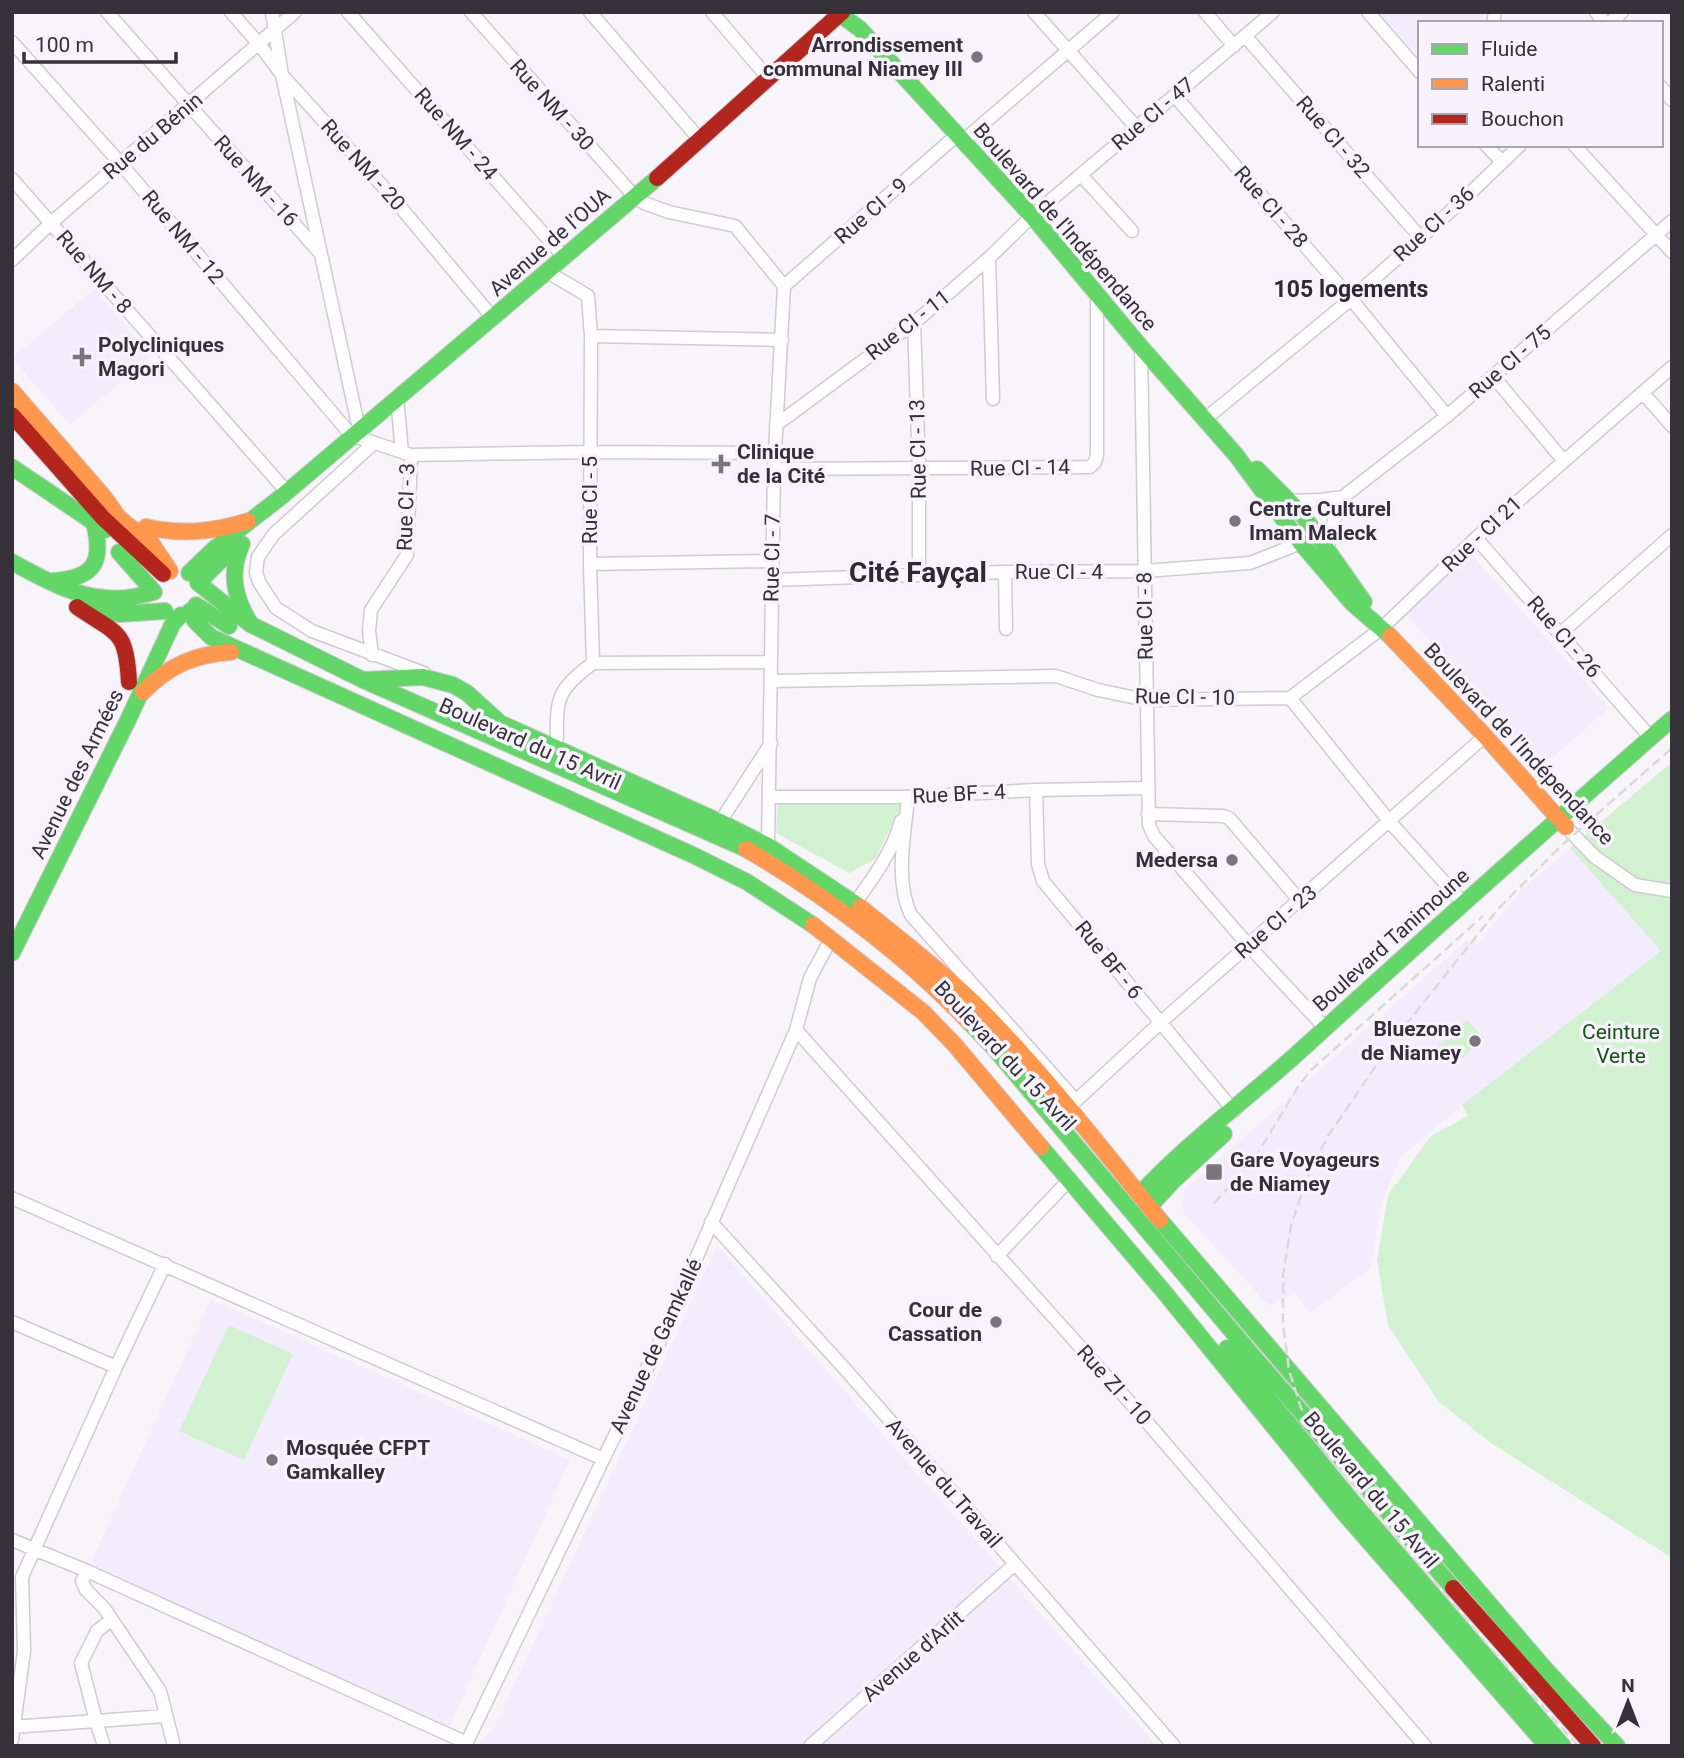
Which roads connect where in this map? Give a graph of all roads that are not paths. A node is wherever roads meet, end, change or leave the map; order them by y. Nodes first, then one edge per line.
1 (107, 12) edge
2 (231, 12) edge
3 (272, 12) edge
4 (295, 12) edge
5 (348, 12) edge
6 (471, 12) edge
7 (590, 12) edge
8 (712, 12) edge
9 (1034, 12) edge
10 (1113, 12) edge
11 (1205, 12) edge
12 (1273, 12) edge
13 (1368, 12) edge
14 (844, 13) edge
15 (275, 30) junction
16 (1246, 37) junction
17 (12, 42) edge
18 (259, 44) junction
19 (1234, 46) junction
20 (1069, 50) junction
21 (1418, 70) edge
22 (282, 75) junction
23 (769, 79) junction
24 (1175, 96) junction
25 (188, 107) junction
26 (1137, 128) junction
27 (960, 138) junction
28 (701, 141) junction
29 (1488, 147) edge
30 (1518, 147) edge
31 (1576, 147) edge
32 (1502, 162) junction
33 (121, 164) junction
34 (1081, 176) junction
35 (12, 179) edge
36 (635, 197) junction
37 (1032, 216) junction
38 (1672, 221) edge
39 (51, 223) junction
40 (1132, 231) dead end
41 (1657, 234) junction
42 (1420, 237) junction
43 (1672, 252) edge
44 (322, 255) junction
45 (564, 257) junction
46 (989, 258) junction
47 (12, 260) edge
48 (546, 271) junction
49 (784, 286) junction
50 (1097, 294) junction
51 (1351, 299) junction
52 (493, 318) junction
53 (914, 323) junction
54 (591, 336) junction
55 (782, 340) junction
56 (1141, 347) junction
57 (1672, 367) edge
58 (1493, 376) junction
59 (12, 391) edge
60 (1643, 393) junction
61 (397, 398) junction
62 (993, 399) dead end
63 (12, 415) edge
64 (1447, 416) junction
65 (1204, 420) junction
66 (776, 425) junction
67 (1672, 426) edge
68 (12, 431) edge
69 (355, 432) junction
70 (374, 443) junction
71 (590, 452) junction
72 (774, 453) junction
73 (407, 454) junction
74 (1237, 455) junction
75 (1563, 460) junction
76 (12, 467) edge
77 (919, 469) junction
78 (774, 470) junction
79 (284, 494) junction
80 (104, 497) junction
81 (1343, 497) junction
82 (1289, 501) junction
83 (94, 523) junction
84 (250, 526) junction
85 (146, 527) junction
86 (1672, 535) edge
87 (1476, 538) junction
88 (1301, 543) junction
89 (1328, 548) junction
90 (137, 552) junction
91 (771, 561) junction
92 (12, 562) edge
93 (590, 564) junction
94 (1145, 571) junction
95 (1005, 572) junction
96 (181, 574) junction
97 (919, 575) junction
98 (772, 580) junction
99 (48, 581) junction
100 (154, 592) junction
101 (77, 607) junction
102 (183, 611) junction
103 (250, 624) junction
104 (1382, 628) junction
105 (1006, 629) dead end
106 (1561, 633) junction
107 (230, 652) junction
108 (372, 655) junction
109 (257, 659) junction
110 (771, 662) junction
111 (593, 663) junction
112 (363, 680) junction
113 (444, 680) junction
114 (771, 681) junction
115 (134, 689) junction
116 (1290, 698) junction
117 (1146, 700) junction
118 (1672, 719) edge
119 (1672, 735) edge
120 (1485, 736) junction
121 (1650, 737) junction
122 (557, 738) dead end
123 (771, 743) junction
124 (1148, 788) junction
125 (1036, 790) junction
126 (770, 797) junction
127 (908, 797) junction
128 (1148, 814) junction
129 (1389, 821) junction
130 (720, 822) junction
131 (1563, 823) junction
132 (768, 846) junction
133 (1672, 891) edge
134 (1300, 901) junction
135 (855, 903) junction
136 (1464, 904) junction
137 (12, 923) edge
138 (831, 939) junction
139 (1248, 945) junction
140 (12, 953) edge
141 (1160, 1023) junction
142 (1325, 1028) junction
143 (796, 1030) junction
144 (1072, 1105) junction
145 (1234, 1111) junction
146 (1184, 1161) junction
147 (1118, 1168) junction
148 (1168, 1174) junction
149 (1070, 1179) junction
150 (12, 1198) edge
151 (1145, 1200) junction
152 (711, 1222) junction
153 (1170, 1232) junction
154 (998, 1256) junction
155 (165, 1264) junction
156 (13, 1326) edge
157 (116, 1367) junction
158 (603, 1459) junction
159 (12, 1540) edge
160 (36, 1550) junction
161 (1015, 1564) junction
162 (87, 1571) junction
163 (17, 1578) edge
164 (111, 1620) junction
165 (165, 1716) junction
166 (96, 1721) junction
167 (13, 1732) edge
168 (466, 1744) edge
169 (104, 1746) edge
170 (174, 1746) edge
171 (810, 1746) edge
172 (1174, 1746) edge
173 (1424, 1746) edge
174 (1547, 1746) edge
175 (1563, 1746) edge
176 (1593, 1746) edge
177 (1616, 1746) edge

1 - 25 street, Rue NM - 16
2 - 18 street, Rue NM - 20
3 - 15 street
4 - 15 street, Rue du Bénin
5 - 45 street, Rue NM - 24
6 - 36 street, Rue NM - 30
7 - 28 street
8 - 23 street
9 - 20 street
10 - 20 street, Rue CI - 9
11 - 19 street
12 - 16 street, Rue CI - 47
13 - 21 street
14 - 23 main road, Avenue de l'OUA
14 - 27 main road, Boulevard de l'Indépendance
15 - 18 street, Rue du Bénin
15 - 22 street
16 - 19 street, Rue CI - 47
16 - 42 street, Rue CI - 32
17 - 33 street, Rue NM - 12
18 - 22 street, Rue NM - 20
18 - 25 street, Rue du Bénin
19 - 24 street, Rue CI - 47
20 - 26 street
20 - 27 street, Rue CI - 9
22 - 44 street
22 - 52 street, Rue NM - 20
23 - 28 main road, Avenue de l'OUA
24 - 26 street, Rue CI - 47
24 - 51 street, Rue CI - 28
25 - 33 street, Rue du Bénin
25 - 44 street, Rue NM - 16
26 - 34 street, Rue CI - 47
27 - 37 main road, Boulevard de l'Indépendance
27 - 49 street, Rue CI - 9
28 - 36 main road, Avenue de l'OUA
29 - 32 street
30 - 32 street, Rue CI - 36
31 - 41 street
32 - 42 street, Rue CI - 36
33 - 39 street, Rue du Bénin
33 - 69 street, Rue NM - 12
34 - 37 street, Rue CI - 47
34 - 40 street
35 - 39 street, Rue NM - 8
36 - 45 main road, Avenue de l'OUA
36 - 49 street
37 - 46 street, Rue CI - 11
37 - 50 main road, Boulevard de l'Indépendance
38 - 41 street, Rue CI - 75
39 - 47 street, Rue du Bénin
39 - 79 street, Rue NM - 8
41 - 43 street
41 - 58 street, Rue CI - 75
42 - 51 street, Rue CI - 36
44 - 69 street
45 - 48 main road, Avenue de l'OUA
46 - 53 street, Rue CI - 11
46 - 62 street
48 - 52 main road, Avenue de l'OUA
48 - 54 street, Rue CI - 5
49 - 55 street, Rue CI - 7
50 - 56 main road, Boulevard de l'Indépendance
50 - 77 street, Rue CI - 14
51 - 64 street, Rue CI - 28
51 - 65 street, Rue CI - 36
52 - 61 main road, Avenue de l'OUA
53 - 66 street, Rue CI - 11
53 - 77 street, Rue CI - 13
54 - 55 street
54 - 71 street, Rue CI - 5
55 - 66 street, Rue CI - 7
56 - 65 main road, Boulevard de l'Indépendance
56 - 94 street, Rue CI - 8
57 - 60 street, Rue - CI 21
58 - 64 street, Rue CI - 75
58 - 75 street
59 - 80 main road
60 - 67 street
60 - 75 street, Rue - CI 21
61 - 69 main road, Avenue de l'OUA
61 - 73 street
63 - 90 main road
64 - 81 street, Rue CI - 75
65 - 74 main road, Boulevard de l'Indépendance
66 - 72 street, Rue CI - 7
68 - 83 main road
69 - 70 street, Rue CI - 3
69 - 79 main road, Avenue de l'OUA
70 - 73 street, Rue CI - 3
70 - 108 street
71 - 72 street
71 - 73 street
71 - 93 street, Rue CI - 5
72 - 78 street, Rue CI - 7
73 - 108 street, Rue CI - 3
74 - 82 main road, Boulevard de l'Indépendance
74 - 88 main road, Boulevard de l'Indépendance
75 - 87 street, Rue - CI 21
76 - 83 main road
77 - 78 street, Rue CI - 14
77 - 97 street, Rue CI - 13
78 - 91 street, Rue CI - 7
79 - 84 main road, Avenue de l'OUA
80 - 85 main road
80 - 96 main road
81 - 82 street
81 - 89 street
82 - 89 main road, Boulevard de l'Indépendance
83 - 90 main road
83 - 99 main road
83 - 100 main road
84 - 85 main road
84 - 96 main road
84 - 103 main road
85 - 96 main road
86 - 106 street
87 - 104 street, Rue - CI 21
87 - 106 street, Rue CI - 26
88 - 94 street, Rue CI - 4
88 - 104 main road, Boulevard de l'Indépendance
89 - 104 main road, Boulevard de l'Indépendance
90 - 96 main road
91 - 93 street
91 - 98 street, Rue CI - 7
92 - 99 main road
93 - 111 street, Rue CI - 5
94 - 95 street, Rue CI - 4
94 - 117 street, Rue CI - 8
95 - 97 street, Rue CI - 4
95 - 105 street
96 - 100 main road
96 - 102 main road
96 - 103 main road, Boulevard du 15 Avril
97 - 98 street, Rue CI - 4
98 - 110 street, Rue CI - 7
99 - 100 main road
99 - 101 main road
100 - 102 main road
101 - 102 main road
101 - 115 main road
102 - 107 main road, Boulevard du 15 Avril
102 - 109 main road, Boulevard du 15 Avril
102 - 115 main road, Avenue des Armées
102 - 115 main road, Avenue des Armées
102 - 175 main road, Boulevard du 15 Avril
103 - 112 main road, Boulevard du 15 Avril
104 - 116 street, Rue - CI 21
104 - 120 main road, Boulevard de l'Indépendance
106 - 121 street, Rue CI - 26
107 - 109 main road, Boulevard du 15 Avril
107 - 115 main road
108 - 113 street
109 - 138 main road, Boulevard du 15 Avril
110 - 111 street
110 - 114 street, Rue CI - 7
111 - 122 street
112 - 113 main road, Boulevard du 15 Avril
112 - 176 main road, Boulevard du 15 Avril
113 - 130 main road, Boulevard du 15 Avril
114 - 117 street, Rue CI - 10
114 - 123 street, Rue CI - 7
115 - 137 main road, Avenue des Armées
115 - 140 main road, Avenue des Armées
116 - 117 street, Rue CI - 10
116 - 129 street
117 - 124 street, Rue CI - 8
118 - 121 main road, Boulevard Tanimoune
119 - 131 main road, Boulevard Tanimoune
120 - 129 street, Rue CI - 23
120 - 131 main road, Boulevard de l'Indépendance
121 - 131 main road, Boulevard Tanimoune
123 - 126 street, Rue CI - 7
123 - 130 street
124 - 125 street, Rue BF - 4
124 - 128 street, Rue CI - 8
125 - 127 street, Rue BF - 4
125 - 141 street, Rue BF - 6
126 - 127 street, Rue BF - 4
126 - 132 street, Rue CI - 7
127 - 135 street
127 - 144 street
128 - 134 street
128 - 139 street, Rue CI - 8
129 - 134 street, Rue CI - 23
129 - 136 street
130 - 132 main road, Boulevard du 15 Avril
131 - 133 street, Boulevard de l'Indépendance
131 - 136 main road, Boulevard Tanimoune
131 - 146 main road, Boulevard Tanimoune
132 - 135 main road, Boulevard du 15 Avril
134 - 139 street, Rue CI - 23
135 - 144 main road, Boulevard du 15 Avril
136 - 142 main road, Boulevard Tanimoune
138 - 143 street, Avenue de Gamkallé
138 - 149 main road, Boulevard du 15 Avril
139 - 141 street, Rue CI - 23
139 - 142 street, Rue CI - 8
141 - 144 street, Rue CI - 23
141 - 145 street, Rue BF - 6
142 - 145 main road, Boulevard Tanimoune
143 - 152 street, Avenue de Gamkallé
143 - 154 street, Rue ZI - 10
144 - 147 main road, Boulevard du 15 Avril
145 - 146 main road, Boulevard Tanimoune
146 - 148 main road, Boulevard Tanimoune
147 - 148 main road
147 - 151 main road, Boulevard du 15 Avril
148 - 151 main road, Boulevard Tanimoune
148 - 153 main road
149 - 154 street
149 - 174 main road, Boulevard du 15 Avril
150 - 155 street
151 - 153 main road, Boulevard du 15 Avril
152 - 158 street, Avenue de Gamkallé
152 - 161 street, Avenue du Travail
153 - 177 main road, Boulevard du 15 Avril
154 - 173 street, Rue ZI - 10
155 - 157 street
155 - 158 street
156 - 157 street
157 - 160 street
158 - 168 street, Avenue de Gamkallé
159 - 160 street
160 - 162 street
160 - 163 street
161 - 171 street, Avenue d'Arlit
161 - 172 street, Avenue du Travail
162 - 164 street
162 - 168 street
163 - 167 street
164 - 165 street
164 - 166 street
165 - 166 street
165 - 170 street
166 - 167 street
166 - 169 street

